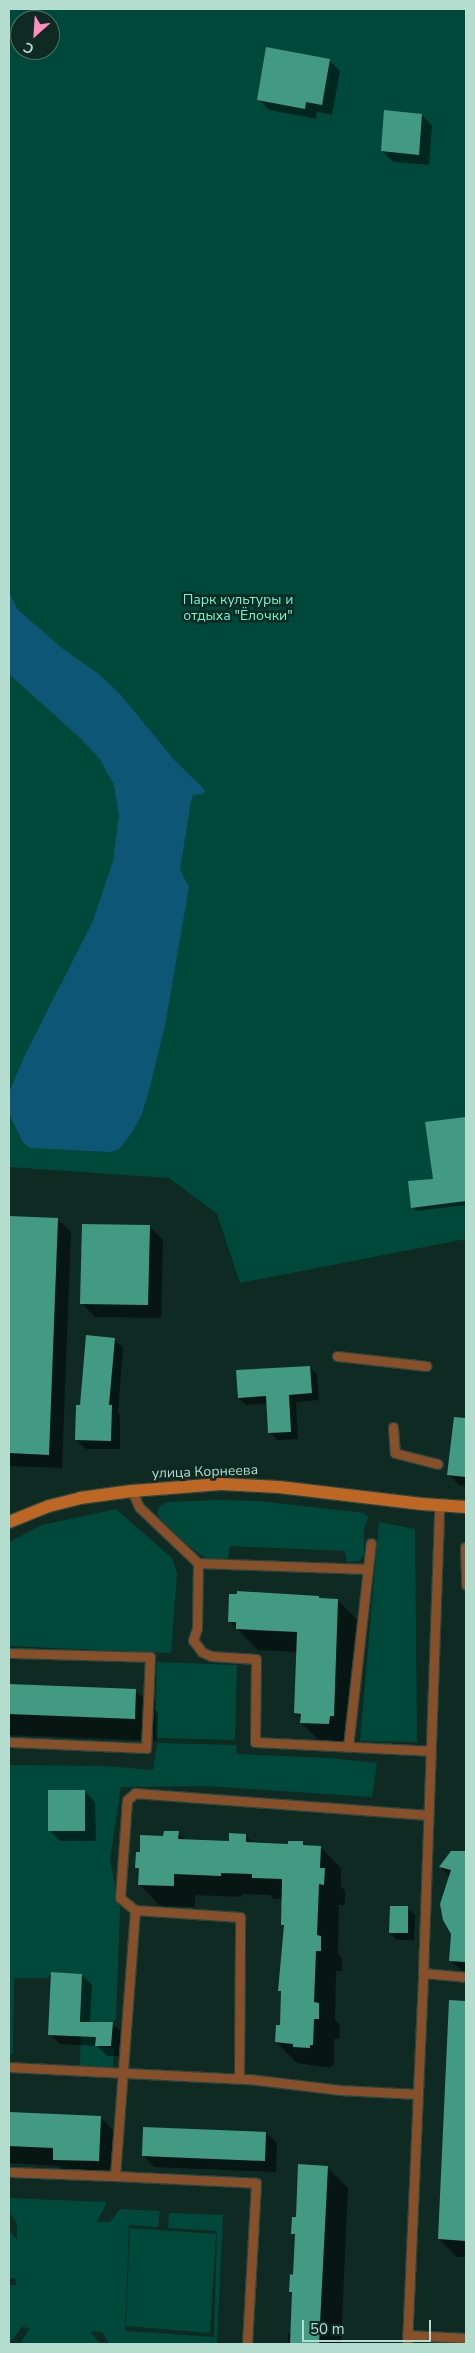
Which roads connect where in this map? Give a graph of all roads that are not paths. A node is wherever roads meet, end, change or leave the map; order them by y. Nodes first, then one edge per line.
1 (337, 1356) dead end
2 (426, 1366) dead end
3 (393, 1427) dead end
4 (438, 1464) dead end
5 (132, 1491) junction
6 (439, 1506) junction
7 (466, 1507) edge
8 (9, 1522) edge
9 (371, 1543) dead end
10 (465, 1547) dead end
11 (198, 1563) junction
12 (368, 1569) junction
13 (466, 1585) edge
14 (9, 1653) edge
15 (9, 1742) edge
16 (348, 1747) junction
17 (430, 1752) junction
18 (427, 1814) junction
19 (135, 1910) junction
20 (423, 1973) junction
21 (466, 1977) edge
22 (9, 2067) edge
23 (123, 2073) junction
24 (239, 2078) junction
25 (418, 2094) junction
26 (9, 2172) edge
27 (115, 2176) junction
28 (466, 2338) edge
29 (407, 2340) edge
30 (247, 2344) edge

1 - 2 lane
3 - 4 lane
5 - 6 street, улица Корнеева
5 - 8 street, улица Корнеева
5 - 11 lane
6 - 7 street, улица Корнеева
6 - 17 lane
9 - 12 lane
10 - 13 lane
11 - 12 lane
11 - 16 lane
12 - 16 lane
14 - 15 lane
16 - 17 lane
17 - 18 lane
18 - 19 lane
18 - 20 lane
19 - 23 lane
19 - 24 lane
20 - 21 lane
20 - 25 lane
22 - 23 lane
23 - 24 lane
23 - 27 lane
24 - 25 lane
25 - 29 lane
26 - 27 lane
27 - 30 lane
28 - 29 lane

